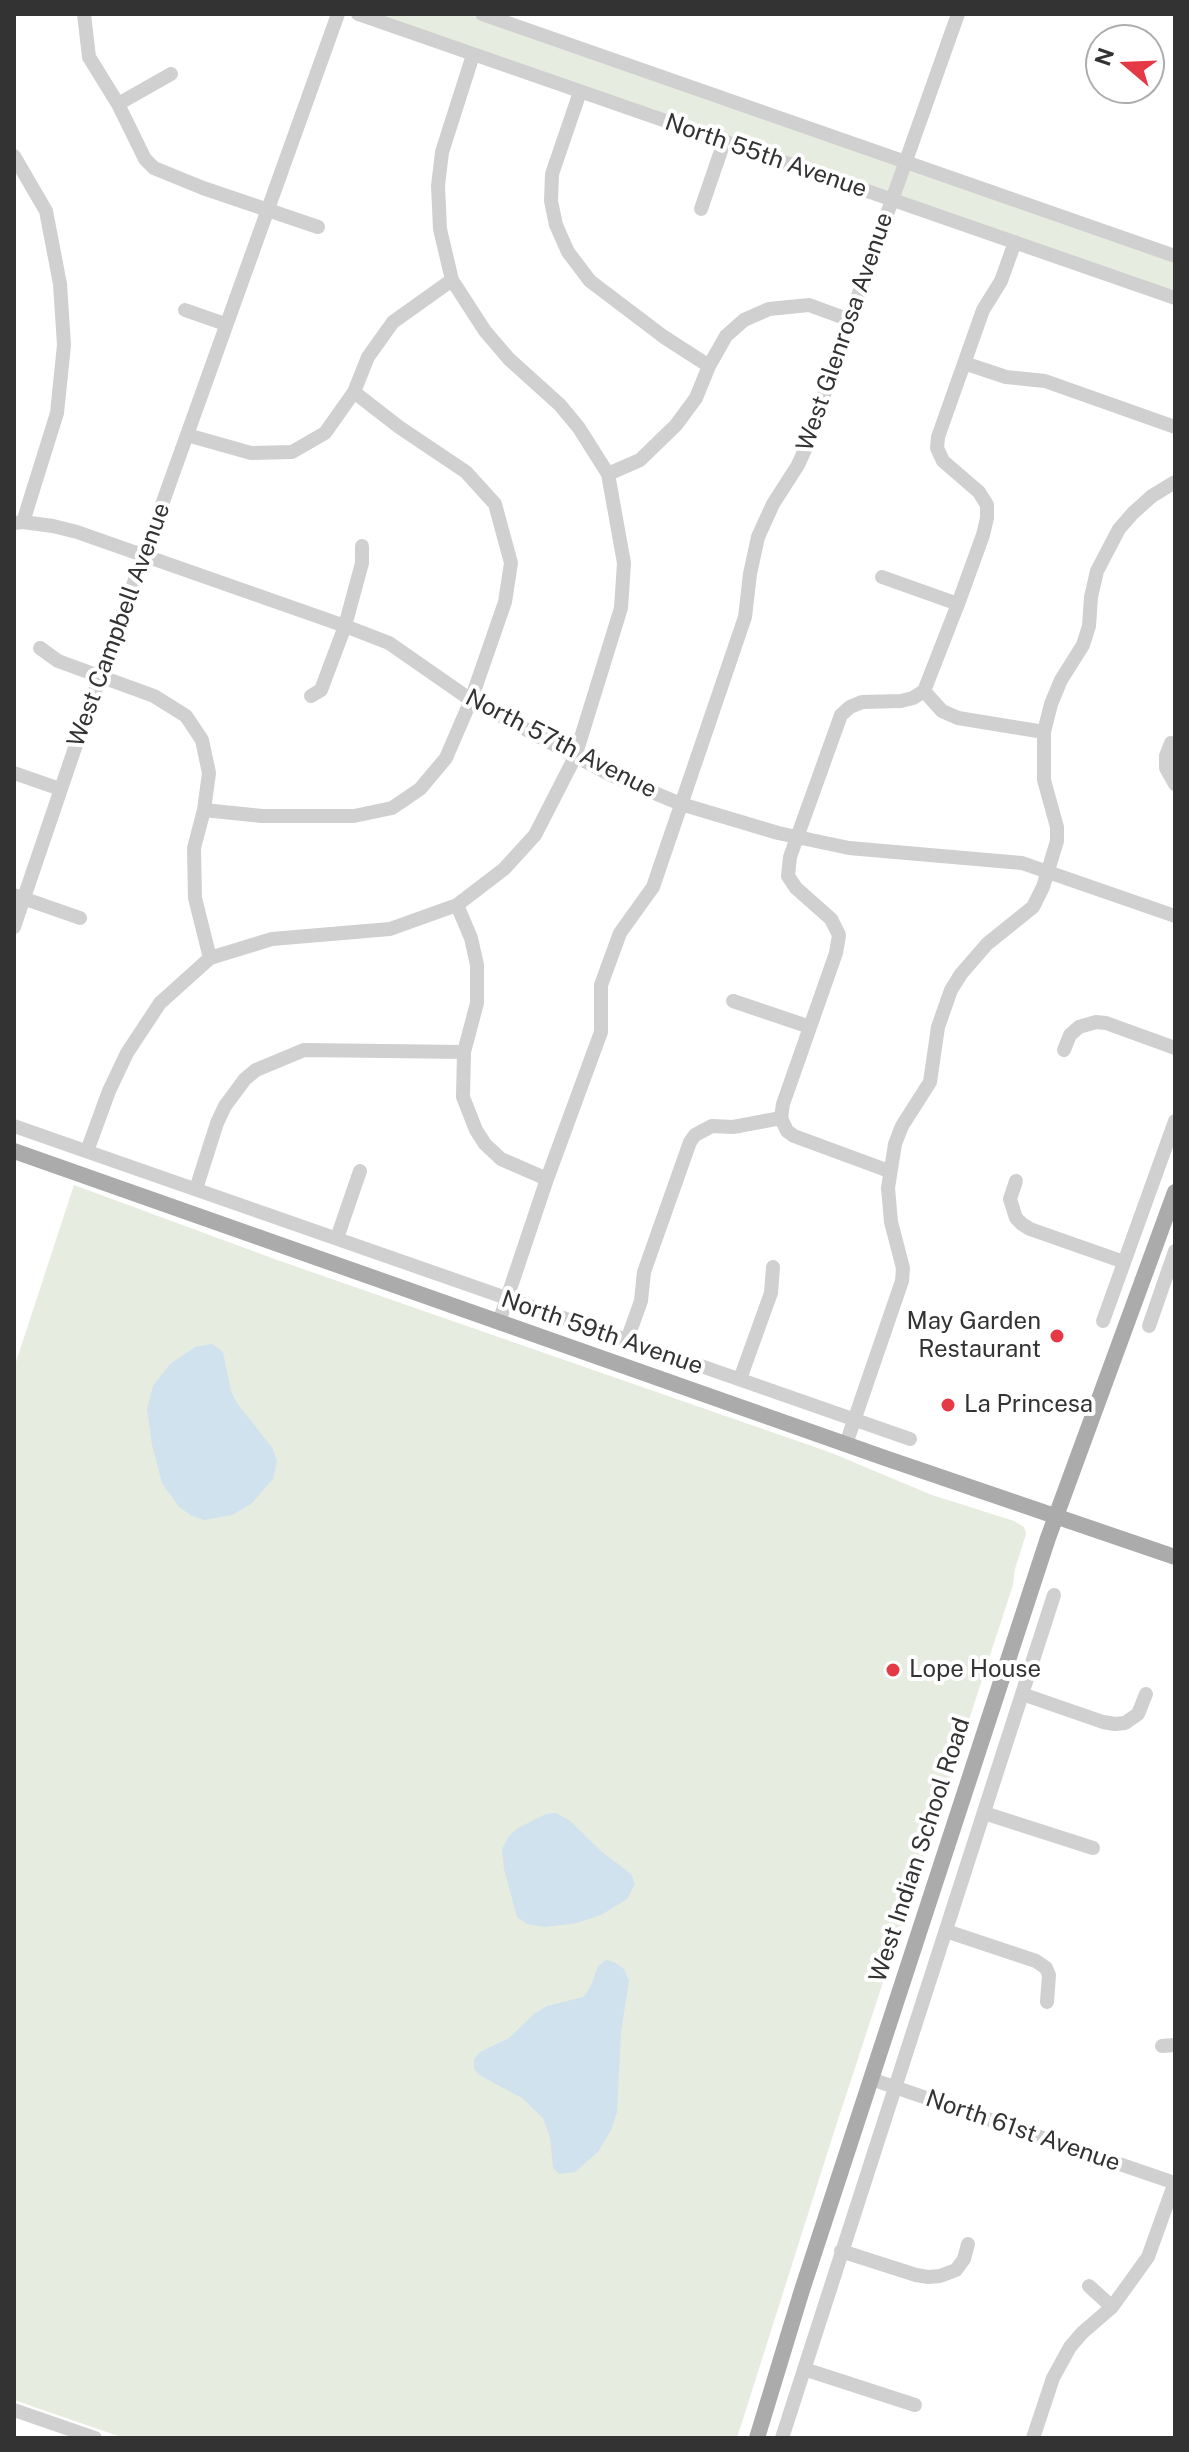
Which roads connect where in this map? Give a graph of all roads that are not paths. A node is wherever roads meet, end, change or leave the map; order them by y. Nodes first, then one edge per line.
1 (84, 14) edge
2 (338, 14) edge
3 (358, 14) edge
4 (482, 14) edge
5 (958, 14) edge
6 (473, 55) junction
7 (171, 74) dead end
8 (580, 92) junction
9 (118, 104) junction
10 (724, 142) junction
11 (14, 156) edge
12 (906, 162) junction
13 (892, 199) junction
14 (701, 209) dead end
15 (267, 210) junction
16 (318, 227) dead end
17 (1015, 242) junction
18 (1175, 256) edge
19 (452, 280) junction
20 (1175, 298) edge
21 (185, 310) dead end
22 (850, 320) junction
23 (225, 324) junction
24 (964, 363) junction
25 (709, 366) junction
26 (354, 392) junction
27 (1175, 427) edge
28 (187, 435) junction
29 (608, 474) junction
30 (1175, 482) edge
31 (19, 522) edge
32 (362, 546) dead end
33 (146, 554) junction
34 (882, 577) dead end
35 (958, 604) junction
36 (345, 626) junction
37 (40, 648) dead end
38 (101, 675) junction
39 (924, 691) junction
40 (311, 696) dead end
41 (471, 700) junction
42 (1044, 732) junction
43 (1171, 743) dead end
44 (575, 757) junction
45 (14, 773) edge
46 (1175, 784) edge
47 (60, 789) junction
48 (681, 804) junction
49 (204, 810) junction
50 (797, 837) junction
51 (1048, 872) junction
52 (19, 897) edge
53 (457, 905) junction
54 (1175, 916) edge
55 (80, 918) dead end
56 (14, 927) edge
57 (210, 958) junction
58 (733, 1001) dead end
59 (810, 1027) junction
60 (1175, 1048) edge
61 (1064, 1050) dead end
62 (464, 1052) junction
63 (781, 1118) junction
64 (1175, 1121) edge
65 (14, 1126) edge
66 (14, 1151) edge
67 (87, 1151) junction
68 (360, 1171) dead end
69 (889, 1171) junction
70 (547, 1179) junction
71 (1016, 1181) dead end
72 (196, 1189) junction
73 (1175, 1192) edge
74 (337, 1238) junction
75 (1175, 1251) edge
76 (1124, 1262) junction
77 (773, 1267) dead end
78 (507, 1298) junction
79 (1103, 1321) dead end
80 (499, 1322) junction
81 (1149, 1326) dead end
82 (627, 1340) junction
83 (740, 1379) junction
84 (854, 1419) junction
85 (910, 1439) dead end
86 (846, 1444) junction
87 (1055, 1517) junction
88 (1175, 1557) edge
89 (1054, 1595) dead end
90 (1022, 1694) junction
91 (1146, 1694) dead end
92 (984, 1813) junction
93 (1093, 1848) dead end
94 (946, 1931) junction
95 (1047, 2002) dead end
96 (871, 2079) junction
97 (895, 2088) junction
98 (1175, 2183) edge
99 (968, 2244) dead end
100 (841, 2251) junction
101 (1089, 2286) dead end
102 (1112, 2307) junction
103 (804, 2369) junction
104 (915, 2405) dead end
105 (14, 2410) edge
106 (53, 2431) edge
107 (95, 2438) edge
108 (757, 2438) edge
109 (782, 2438) edge
110 (1033, 2438) edge

1 - 9 street
2 - 15 street, West Campbell Avenue
3 - 6 street, North 55th Avenue
4 - 12 street, North 55th Avenue
5 - 12 street, West Glenrosa Avenue
6 - 8 street, North 55th Avenue
6 - 19 street
7 - 9 street
8 - 10 street, North 55th Avenue
8 - 25 street
9 - 15 street
10 - 13 street, North 55th Avenue
10 - 14 street
11 - 31 street
12 - 13 street, West Glenrosa Avenue
12 - 18 street, North 55th Avenue
13 - 17 street, North 55th Avenue
13 - 22 street, West Glenrosa Avenue
15 - 16 street
15 - 23 street, West Campbell Avenue
17 - 20 street, North 55th Avenue
17 - 24 street
19 - 26 street
19 - 29 street
21 - 23 street
22 - 25 street
22 - 48 street, West Glenrosa Avenue
23 - 28 street, West Campbell Avenue
24 - 27 street
24 - 35 street
25 - 29 street
26 - 28 street
26 - 41 street
28 - 33 street, West Campbell Avenue
29 - 44 street
30 - 42 street
31 - 33 street, North 57th Avenue
32 - 36 street
33 - 36 street, North 57th Avenue
33 - 38 street, West Campbell Avenue
34 - 35 street
35 - 39 street
36 - 40 street
36 - 41 street, North 57th Avenue
37 - 38 street
38 - 47 street, West Campbell Avenue
38 - 49 street
39 - 42 street
39 - 50 street
41 - 44 street, North 57th Avenue
41 - 49 street
42 - 51 street
43 - 46 street
44 - 48 street, North 57th Avenue
44 - 53 street
45 - 47 street
47 - 52 street, West Campbell Avenue
48 - 50 street, North 57th Avenue
48 - 70 street, West Glenrosa Avenue
49 - 57 street
50 - 51 street, North 57th Avenue
50 - 59 street
51 - 54 street, North 57th Avenue
51 - 69 street
52 - 55 street
52 - 56 street, West Campbell Avenue
53 - 57 street
53 - 62 street
57 - 67 street
58 - 59 street
59 - 63 street
60 - 61 street
62 - 70 street
62 - 72 street
63 - 69 street
63 - 82 street
64 - 76 street
65 - 67 street, North 59th Avenue
66 - 80 main road, North 59th Avenue
67 - 72 street, North 59th Avenue
68 - 74 street
69 - 84 street
70 - 78 street, West Glenrosa Avenue
71 - 76 street
72 - 74 street, North 59th Avenue
73 - 87 main road, West Indian School Road
74 - 78 street, North 59th Avenue
75 - 81 street
76 - 79 street
77 - 83 street
78 - 80 street, West Glenrosa Avenue
78 - 82 street, North 59th Avenue
80 - 86 main road, North 59th Avenue
82 - 83 street, North 59th Avenue
83 - 84 street, North 59th Avenue
84 - 85 street, North 59th Avenue
84 - 86 street
86 - 87 main road, North 59th Avenue
87 - 88 main road, North 59th Avenue
87 - 96 main road, West Indian School Road
89 - 90 street, West Indian School Road
90 - 91 street
90 - 92 street, West Indian School Road
92 - 93 street
92 - 94 street, West Indian School Road
94 - 95 street
94 - 97 street, West Indian School Road
96 - 97 street, North 61st Avenue
96 - 108 main road, West Indian School Road
97 - 98 street, North 61st Avenue
97 - 100 street, West Indian School Road
98 - 102 street
99 - 100 street
100 - 103 street, West Indian School Road
101 - 102 street
102 - 110 street
103 - 104 street
103 - 109 street, West Indian School Road
105 - 106 street
106 - 107 street

